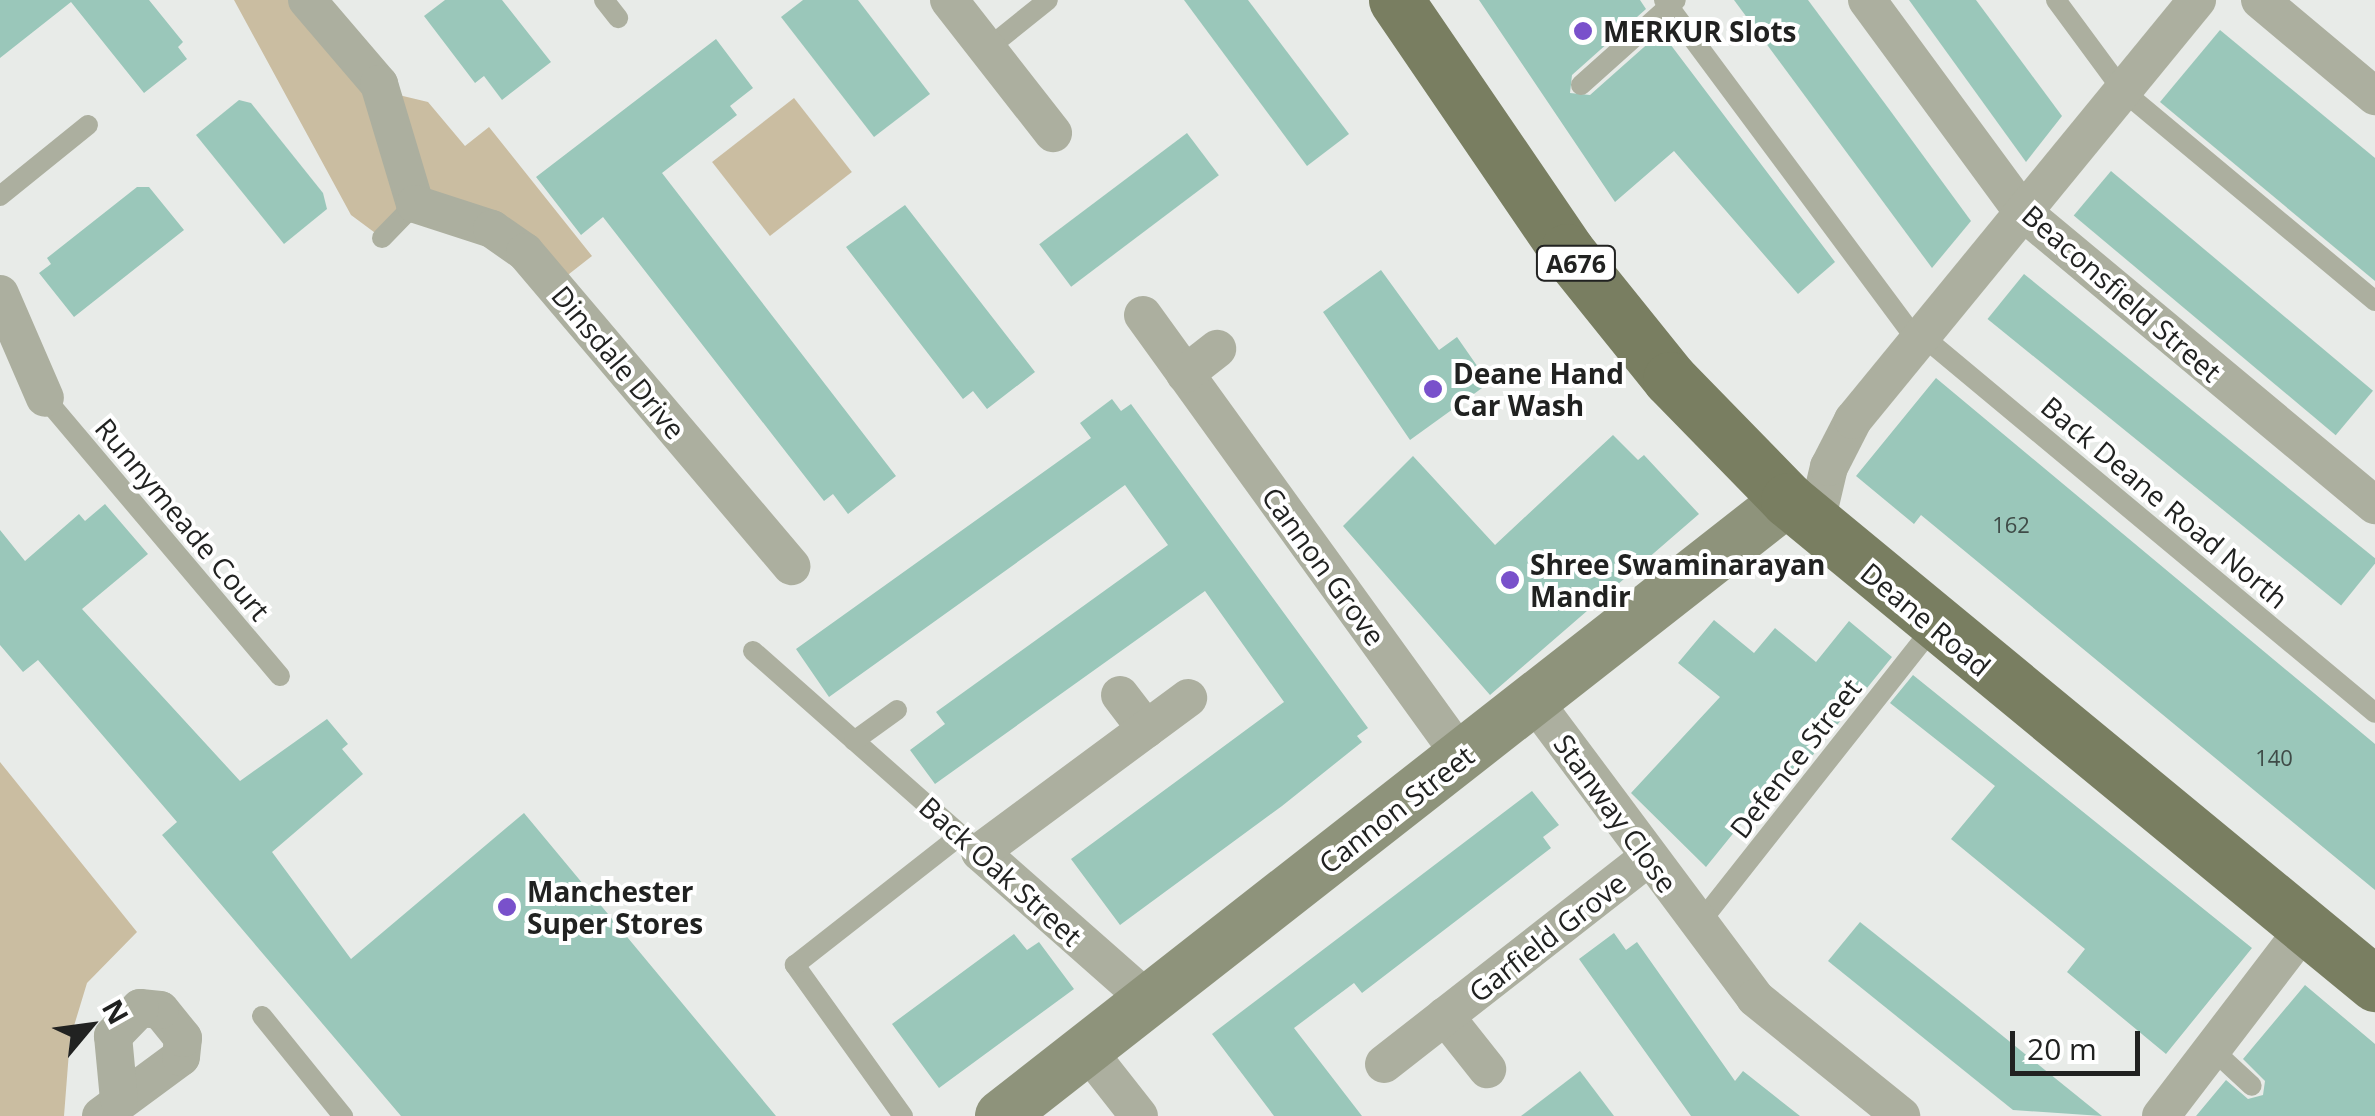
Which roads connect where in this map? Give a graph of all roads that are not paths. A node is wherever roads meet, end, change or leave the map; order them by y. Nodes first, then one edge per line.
1 (604, 0) edge
2 (948, 0) edge
3 (1048, 0) edge
4 (1396, 0) edge
5 (1867, 0) edge
6 (2056, 0) edge
7 (2196, 0) edge
8 (2260, 0) edge
9 (1669, 2) edge
10 (321, 4) edge
11 (618, 18) dead end
12 (986, 48) junction
13 (1581, 84) dead end
14 (2123, 91) junction
15 (2375, 96) edge
16 (88, 125) dead end
17 (1053, 134) dead end
18 (0, 196) edge
19 (414, 204) junction
20 (2023, 212) junction
21 (382, 238) dead end
22 (0, 294) edge
23 (2375, 301) edge
24 (1142, 315) dead end
25 (1918, 336) junction
26 (1218, 350) dead end
27 (1185, 374) junction
28 (45, 398) joint
29 (2375, 506) edge
30 (1801, 513) junction
31 (791, 566) dead end
32 (1934, 626) junction
33 (753, 652) dead end
34 (280, 676) dead end
35 (1120, 695) dead end
36 (1188, 698) dead end
37 (1534, 701) junction
38 (897, 710) dead end
39 (2375, 712) edge
40 (1146, 729) junction
41 (854, 741) junction
42 (1462, 757) junction
43 (970, 844) junction
44 (1648, 858) junction
45 (1698, 925) junction
46 (2303, 930) junction
47 (2375, 984) edge
48 (1148, 1001) junction
49 (262, 1016) dead end
50 (1446, 1016) junction
51 (1086, 1050) junction
52 (2212, 1050) junction
53 (1384, 1064) dead end
54 (1488, 1070) dead end
55 (2252, 1086) dead end
56 (343, 1116) edge
57 (903, 1116) edge
58 (1001, 1116) edge
59 (1139, 1116) edge
60 (1901, 1116) edge
61 (2161, 1116) edge

1 - 11 lane
2 - 12 street
3 - 12 lane
4 - 30 main road, Deane Road / A676
5 - 20 street, Beaconsfield Street
6 - 14 lane
7 - 14 street
8 - 15 street
9 - 13 lane
9 - 25 lane, Back Deane Road North
10 - 19 street
12 - 17 street
14 - 20 street
14 - 23 lane
16 - 18 lane
19 - 21 lane
19 - 31 street, Dinsdale Drive
20 - 25 street
20 - 29 street, Beaconsfield Street
22 - 28 street
24 - 27 street, Cannon Grove
25 - 30 street
25 - 39 lane, Back Deane Road North
26 - 27 street
27 - 42 street, Cannon Grove
28 - 34 lane, Runnymeade Court
30 - 32 main road, Deane Road / A676
30 - 37 street, Cannon Street
32 - 45 lane, Defence Street
32 - 46 main road, Deane Road / A676
33 - 41 lane, Back Oak Street
35 - 40 street
36 - 40 street
37 - 42 street, Cannon Street
37 - 44 street, Stanway Close
38 - 41 lane
40 - 43 street
41 - 43 lane, Back Oak Street
42 - 48 street, Cannon Street
43 - 48 street, Back Oak Street
43 - 57 lane
44 - 45 street, Stanway Close
44 - 50 street, Garfield Grove
45 - 60 street, Stanway Close
46 - 47 main road, Deane Road / A676
46 - 52 street
48 - 51 street, Cannon Street
49 - 56 lane
50 - 53 street, Garfield Grove
50 - 54 street, Garfield Grove
51 - 58 street, Cannon Street
51 - 59 street
52 - 55 lane
52 - 61 street

